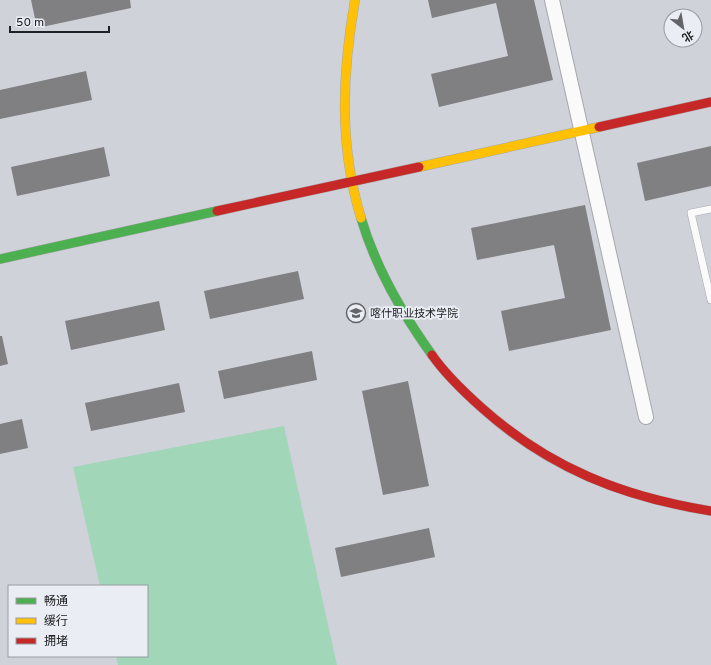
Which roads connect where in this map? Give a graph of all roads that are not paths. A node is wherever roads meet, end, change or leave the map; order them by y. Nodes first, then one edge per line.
1 (355, 0) edge
2 (552, 0) edge
3 (711, 102) edge
4 (581, 130) junction
5 (352, 181) junction
6 (711, 209) edge
7 (0, 259) edge
8 (711, 300) edge
9 (646, 417) dead end
10 (711, 511) edge

1 - 5 street
2 - 4 street
3 - 4 street
4 - 5 street
4 - 9 street
5 - 7 street
5 - 10 street
6 - 8 lane

